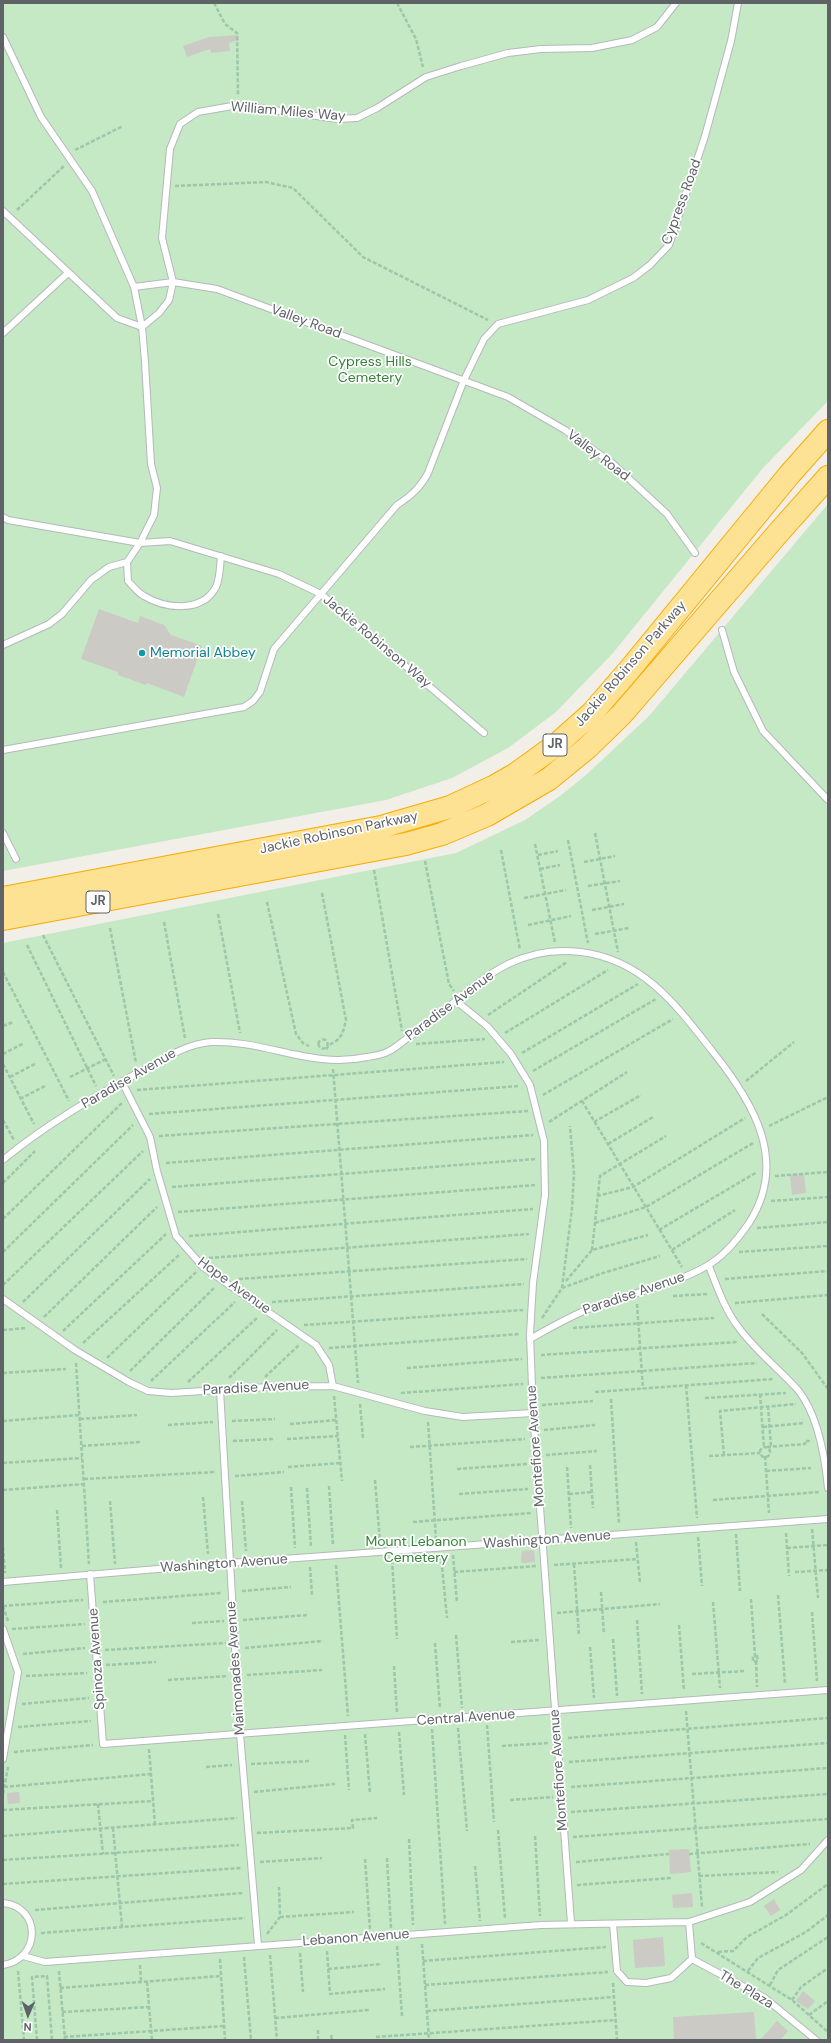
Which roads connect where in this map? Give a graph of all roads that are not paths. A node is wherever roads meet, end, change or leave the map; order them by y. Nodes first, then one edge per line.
1 (676, 3) edge
2 (738, 3) edge
3 (3, 37) edge
4 (4, 45) edge
5 (3, 211) edge
6 (68, 273) junction
7 (173, 282) junction
8 (134, 287) junction
9 (142, 327) junction
10 (3, 334) edge
11 (464, 380) junction
12 (828, 431) edge
13 (828, 478) edge
14 (5, 520) edge
15 (140, 543) junction
16 (694, 553) dead end
17 (221, 556) junction
18 (127, 562) junction
19 (321, 594) junction
20 (722, 630) dead end
21 (3, 645) edge
22 (484, 733) dead end
23 (3, 750) edge
24 (828, 800) edge
25 (3, 833) edge
26 (16, 859) dead end
27 (4, 898) edge
28 (3, 919) edge
29 (457, 999) junction
30 (120, 1083) junction
31 (3, 1160) edge
32 (708, 1266) junction
33 (3, 1298) edge
34 (530, 1336) junction
35 (333, 1386) junction
36 (218, 1390) junction
37 (533, 1412) junction
38 (828, 1488) edge
39 (828, 1519) edge
40 (543, 1540) junction
41 (229, 1563) junction
42 (90, 1574) junction
43 (4, 1582) edge
44 (3, 1629) edge
45 (828, 1690) edge
46 (555, 1712) junction
47 (240, 1734) junction
48 (103, 1744) joint
49 (3, 1760) edge
50 (827, 1842) edge
51 (3, 1903) edge
52 (689, 1922) junction
53 (571, 1923) junction
54 (612, 1924) junction
55 (258, 1945) junction
56 (23, 1956) junction
57 (692, 1960) junction
58 (3, 1965) edge
59 (816, 2040) edge

1 - 7 lane, William Miles Way
2 - 11 lane, Cypress Road
3 - 4 lane
4 - 8 lane
5 - 6 lane
6 - 9 lane
6 - 10 lane
7 - 8 lane, Valley Road
7 - 9 lane
7 - 11 lane, Valley Road
8 - 9 lane
9 - 15 lane
11 - 16 lane, Valley Road
11 - 19 lane
12 - 27 highway, Jackie Robinson Parkway / JR
13 - 28 highway, Jackie Robinson Parkway / JR
14 - 15 lane, Jackie Robinson Way
15 - 17 lane, Jackie Robinson Way
15 - 18 lane
17 - 18 lane
17 - 19 lane, Jackie Robinson Way
18 - 21 lane
19 - 22 lane, Jackie Robinson Way
19 - 23 lane
20 - 24 lane
25 - 26 lane
29 - 30 lane, Paradise Avenue
29 - 32 lane, Paradise Avenue
29 - 34 lane, Montefiore Avenue
30 - 31 lane, Paradise Avenue
30 - 35 lane, Hope Avenue
32 - 34 lane, Paradise Avenue
32 - 38 lane
33 - 36 lane, Paradise Avenue
34 - 37 lane, Montefiore Avenue
35 - 36 lane, Paradise Avenue
35 - 37 lane, Paradise Avenue
36 - 41 lane, Maimonades Avenue
37 - 40 lane, Montefiore Avenue
39 - 40 lane, Washington Avenue
40 - 41 lane, Washington Avenue
40 - 46 lane, Montefiore Avenue
41 - 42 lane, Washington Avenue
41 - 47 lane, Maimonades Avenue
42 - 43 lane, Washington Avenue
42 - 48 lane, Spinoza Avenue
44 - 49 lane
45 - 46 lane, Central Avenue
46 - 47 lane, Central Avenue
46 - 53 lane, Montefiore Avenue
47 - 48 lane, Central Avenue
47 - 55 lane, Maimonades Avenue
50 - 52 lane, Lebanon Avenue
51 - 56 lane
52 - 54 lane, Lebanon Avenue
52 - 57 lane
53 - 54 lane, Lebanon Avenue
53 - 55 lane, Lebanon Avenue
54 - 57 lane
55 - 56 lane, Lebanon Avenue
56 - 58 lane
57 - 59 lane, The Plaza

